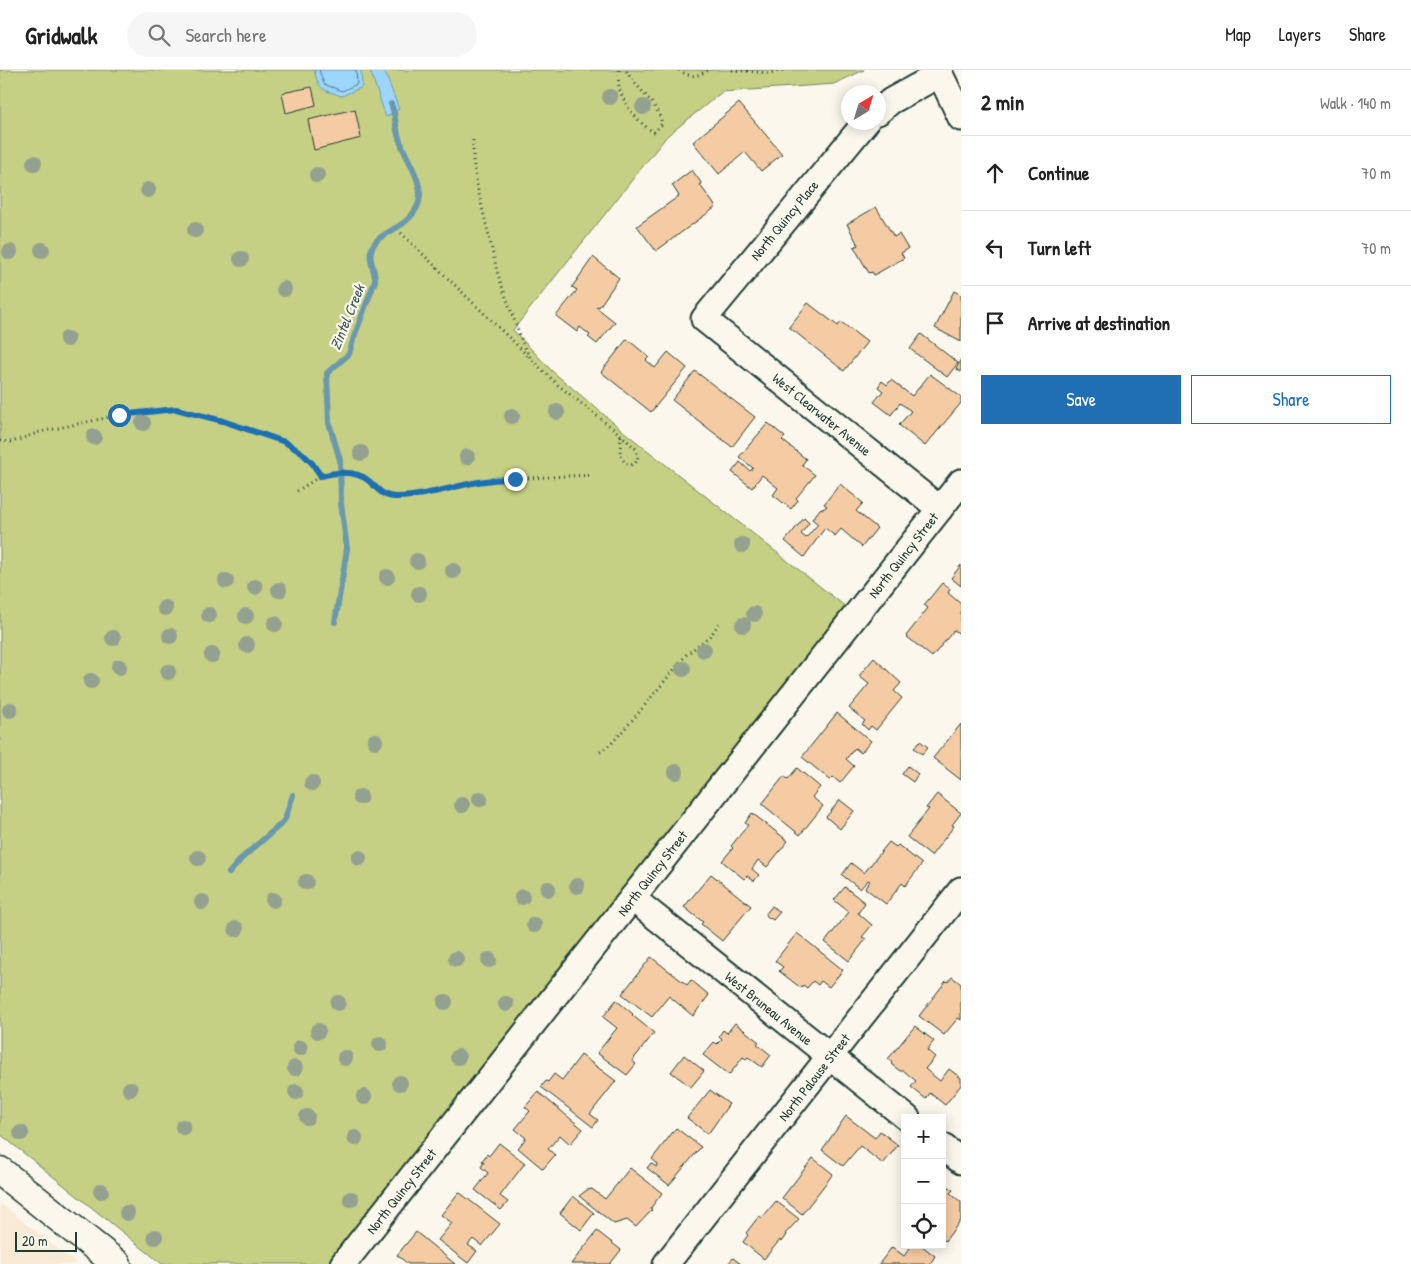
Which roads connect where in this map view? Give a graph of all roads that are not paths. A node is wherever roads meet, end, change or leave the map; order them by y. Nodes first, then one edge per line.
1 (939, 72) edge
2 (886, 105) edge
3 (961, 118) edge
4 (859, 130) edge
5 (704, 319) joint
6 (961, 482) edge
7 (940, 508) junction
8 (961, 890) edge
9 (632, 898) junction
10 (830, 1056) junction
11 (901, 1114) edge
12 (946, 1149) edge
13 (961, 1161) edge
14 (0, 1171) edge
15 (117, 1264) edge
16 (343, 1264) edge
17 (666, 1264) edge

1 - 2 street
1 - 3 street
4 - 5 street, North Quincy Place
5 - 7 street, West Clearwater Avenue
6 - 7 street, North Quincy Street
7 - 9 street, North Quincy Street
8 - 10 street, North Palouse Street
9 - 10 street, West Bruneau Avenue
9 - 16 street, North Quincy Street
10 - 11 street, West Bruneau Avenue
10 - 17 street, North Palouse Street
12 - 13 street
14 - 15 main road

